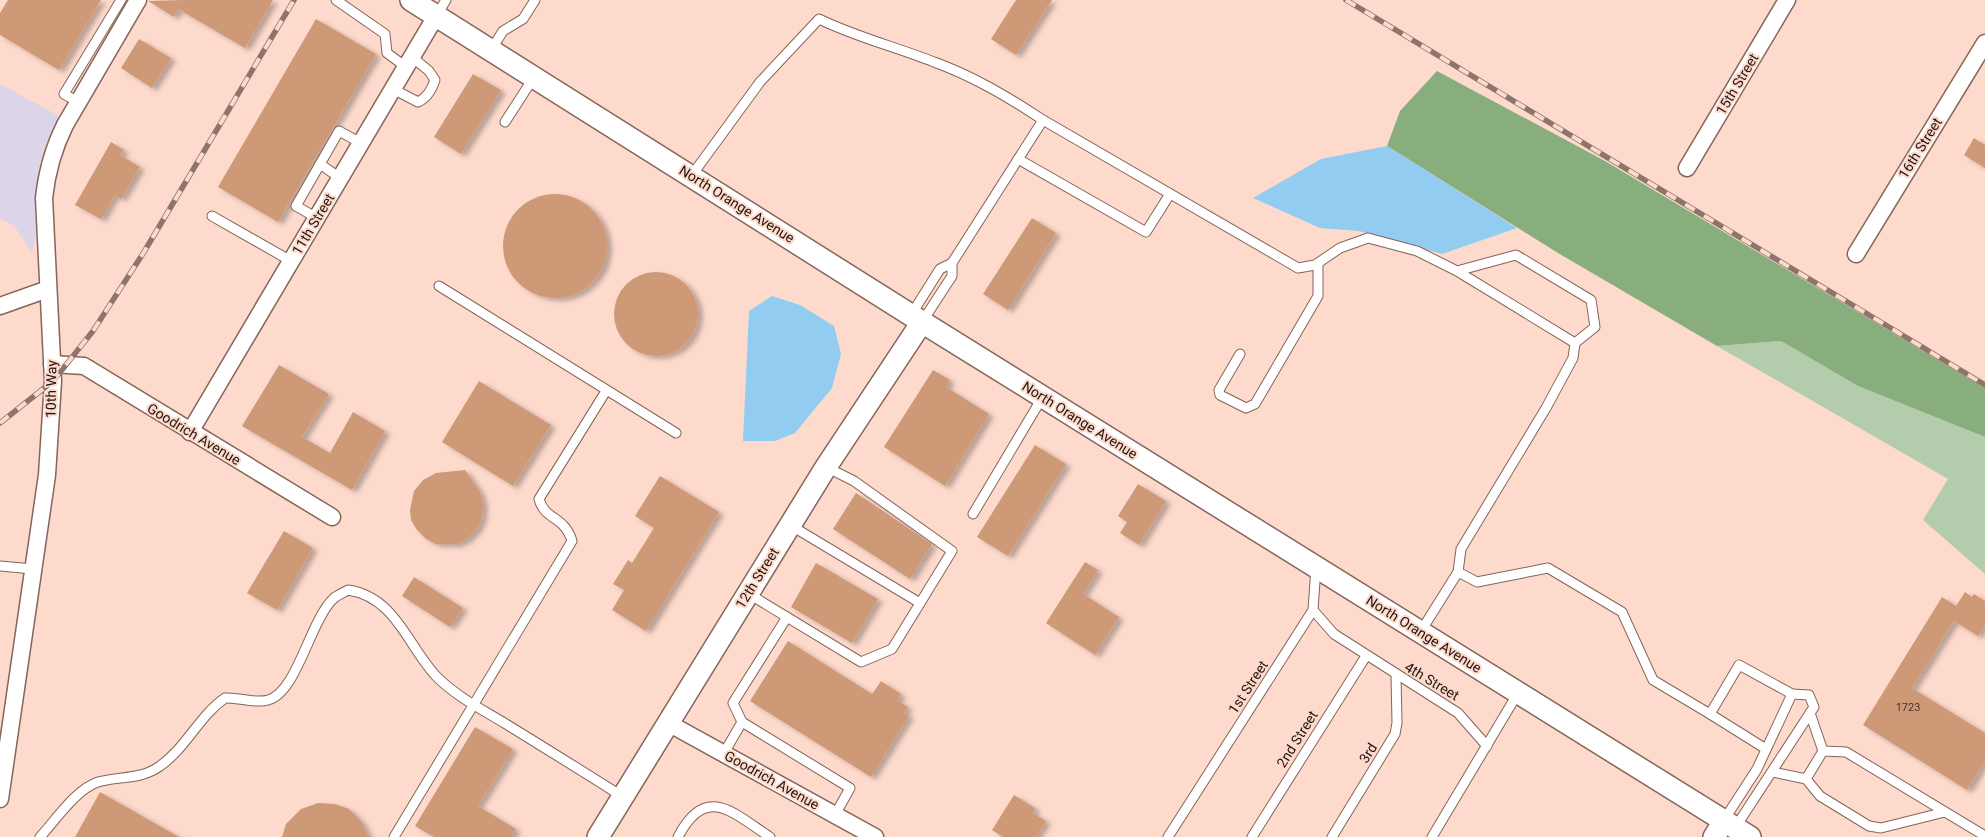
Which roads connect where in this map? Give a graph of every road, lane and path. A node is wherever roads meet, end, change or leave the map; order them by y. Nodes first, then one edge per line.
1 (121, 0) edge
2 (138, 0) edge
3 (336, 0) edge
4 (411, 0) edge
5 (535, 0) edge
6 (1787, 0) edge
7 (441, 8) edge
8 (1985, 43) edge
9 (491, 50) junction
10 (409, 62) junction
11 (534, 77) junction
12 (393, 89) junction
13 (71, 98) junction
14 (1043, 120) junction
15 (505, 122) dead end
16 (361, 143) junction
17 (1018, 159) junction
18 (320, 164) junction
19 (1688, 168) dead end
20 (692, 175) junction
21 (340, 178) junction
22 (1170, 194) junction
23 (212, 216) dead end
24 (316, 218) junction
25 (1856, 254) dead end
26 (291, 261) junction
27 (952, 263) junction
28 (1318, 264) junction
29 (1457, 271) junction
30 (439, 286) dead end
31 (48, 289) junction
32 (0, 306) edge
33 (916, 318) junction
34 (1575, 343) junction
35 (1240, 354) dead end
36 (52, 364) junction
37 (606, 391) junction
38 (1043, 397) junction
39 (190, 432) junction
40 (676, 433) dead end
41 (826, 467) junction
42 (973, 514) dead end
43 (332, 517) dead end
44 (790, 524) junction
45 (0, 566) edge
46 (1316, 567) junction
47 (33, 569) junction
48 (1458, 572) junction
49 (748, 594) junction
50 (920, 603) junction
51 (1313, 610) junction
52 (786, 617) junction
53 (1421, 632) junction
54 (1366, 656) junction
55 (1396, 675) junction
56 (1519, 692) junction
57 (1792, 694) junction
58 (474, 704) junction
59 (1810, 713) junction
60 (1710, 714) junction
61 (742, 722) junction
62 (668, 723) junction
63 (1487, 746) junction
64 (1766, 748) junction
65 (1823, 751) junction
66 (724, 753) junction
67 (1773, 772) junction
68 (1806, 779) junction
69 (623, 797) junction
70 (0, 798) edge
71 (1945, 812) junction
72 (835, 815) junction
73 (1731, 831) edge
74 (1985, 836) edge
75 (40, 837) edge
76 (394, 837) edge
77 (598, 837) edge
78 (678, 837) edge
79 (770, 837) edge
80 (873, 837) edge
81 (1168, 837) edge
82 (1252, 837) edge
83 (1332, 837) edge
84 (1432, 837) edge

1 - 13 lane
2 - 13 street, 10th Way
3 - 10 lane
4 - 7 street, North Orange Avenue
5 - 9 lane
6 - 19 street, 15th Street
7 - 9 street, North Orange Avenue
7 - 10 street, 11th Street
8 - 25 street, 16th Street
9 - 11 street, North Orange Avenue
10 - 12 street, 11th Street
10 - 12 lane
11 - 15 lane
11 - 20 street, North Orange Avenue
12 - 16 street, 11th Street
13 - 31 street, 10th Way
14 - 17 lane
14 - 20 lane
14 - 22 lane
16 - 18 lane
16 - 21 street, 11th Street
17 - 22 lane
17 - 27 lane
18 - 21 lane
18 - 24 lane
20 - 33 street, North Orange Avenue
21 - 24 street, 11th Street
22 - 28 lane
23 - 26 lane
24 - 26 street, 11th Street
26 - 39 street, 11th Street
27 - 33 lane
27 - 33 lane
28 - 29 lane
28 - 35 lane
29 - 34 lane
29 - 34 lane
30 - 37 lane
31 - 32 street
31 - 36 street, 10th Way
33 - 38 street, North Orange Avenue
33 - 41 street, 12th Street
34 - 48 lane
36 - 39 street, Goodrich Avenue
36 - 47 street, 10th Way
37 - 40 lane
37 - 58 lane
38 - 42 lane
38 - 46 street, North Orange Avenue
39 - 43 street, Goodrich Avenue
41 - 44 street, 12th Street
41 - 50 lane
44 - 49 street, 12th Street
44 - 50 lane
45 - 47 lane
46 - 51 lane
46 - 53 street, North Orange Avenue
47 - 70 street, 10th Way
48 - 53 lane
48 - 60 lane
49 - 52 lane
49 - 62 street, 12th Street
50 - 52 lane
51 - 54 lane
51 - 81 lane, 1st Street
52 - 61 lane
53 - 56 street, North Orange Avenue
54 - 55 lane, 4th Street
54 - 82 lane, 2nd Street
55 - 63 lane, 4th Street
55 - 83 lane, 3rd
56 - 63 lane
56 - 73 street, North Orange Avenue
57 - 59 lane
57 - 60 lane
57 - 64 lane
58 - 69 lane
58 - 75 lane
58 - 76 lane
59 - 65 lane
59 - 67 lane
60 - 64 lane
61 - 66 lane
61 - 72 lane
62 - 66 street, Goodrich Avenue
62 - 69 street, 12th Street
63 - 84 lane
64 - 73 lane
65 - 68 lane
65 - 71 lane
66 - 72 street, Goodrich Avenue
67 - 68 lane
67 - 73 lane
68 - 71 lane
69 - 77 street, 12th Street
71 - 74 lane
72 - 80 street, Goodrich Avenue
78 - 79 lane

